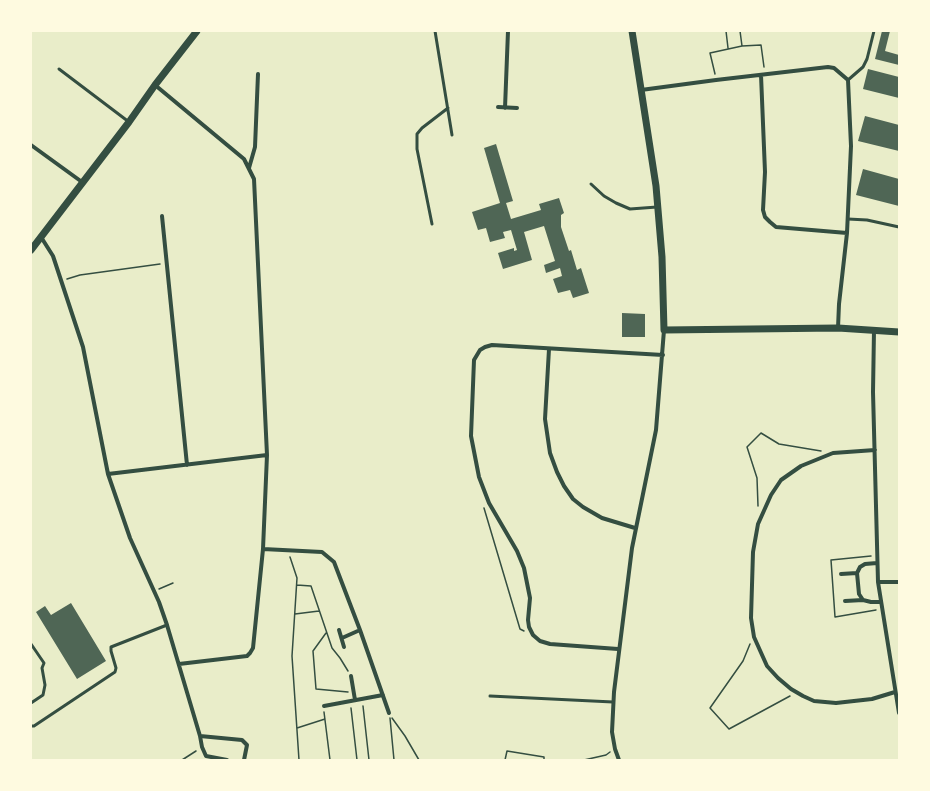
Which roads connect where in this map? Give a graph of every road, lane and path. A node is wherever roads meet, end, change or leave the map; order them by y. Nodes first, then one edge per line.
1 (197, 31) edge
2 (435, 31) edge
3 (508, 31) edge
4 (632, 31) edge
5 (726, 31) edge
6 (740, 31) edge
7 (874, 31) edge
8 (742, 46) junction
9 (728, 48) junction
10 (59, 69) dead end
11 (258, 74) dead end
12 (764, 75) junction
13 (716, 80) junction
14 (848, 80) junction
15 (154, 85) junction
16 (640, 90) junction
17 (498, 107) dead end
18 (448, 108) junction
19 (505, 108) junction
20 (517, 108) dead end
21 (129, 122) junction
22 (452, 136) dead end
23 (31, 144) edge
24 (249, 168) junction
25 (82, 182) junction
26 (591, 184) dead end
27 (658, 207) junction
28 (162, 216) dead end
29 (848, 219) junction
30 (432, 224) dead end
31 (899, 227) edge
32 (847, 233) junction
33 (41, 237) junction
34 (31, 250) edge
35 (166, 263) junction
36 (62, 281) junction
37 (838, 328) junction
38 (664, 330) junction
39 (874, 330) junction
40 (899, 332) edge
41 (549, 348) junction
42 (663, 355) junction
43 (875, 450) junction
44 (833, 453) junction
45 (267, 455) junction
46 (187, 466) junction
47 (108, 474) junction
48 (484, 506) dead end
49 (758, 509) dead end
50 (635, 528) junction
51 (263, 549) junction
52 (287, 550) junction
53 (877, 555) junction
54 (877, 562) junction
55 (857, 573) junction
56 (841, 574) dead end
57 (878, 582) junction
58 (899, 582) edge
59 (173, 583) dead end
60 (297, 585) junction
61 (154, 591) junction
62 (863, 600) junction
63 (845, 601) dead end
64 (880, 602) junction
65 (882, 609) junction
66 (319, 611) junction
67 (295, 614) junction
68 (167, 625) junction
69 (339, 630) dead end
70 (360, 630) junction
71 (326, 633) junction
72 (533, 635) junction
73 (754, 637) junction
74 (342, 638) junction
75 (31, 644) edge
76 (344, 647) dead end
77 (618, 649) junction
78 (179, 664) junction
79 (351, 676) joint
80 (354, 692) junction
81 (895, 692) junction
82 (797, 693) junction
83 (383, 695) junction
84 (490, 696) dead end
85 (363, 699) junction
86 (355, 700) junction
87 (350, 701) junction
88 (613, 702) junction
89 (31, 703) edge
90 (324, 706) joint
91 (389, 712) junction
92 (899, 713) edge
93 (325, 719) junction
94 (31, 726) edge
95 (297, 728) junction
96 (200, 736) junction
97 (202, 747) junction
98 (615, 748) junction
99 (182, 760) edge
100 (226, 760) edge
101 (244, 760) edge
102 (300, 760) edge
103 (330, 760) edge
104 (357, 760) edge
105 (369, 760) edge
106 (394, 760) edge
107 (419, 760) edge
108 (505, 760) edge
109 (544, 760) edge
110 (584, 760) edge
111 (619, 760) edge

1 - 15 street
2 - 18 lane
3 - 19 street
4 - 16 street
5 - 9 path
6 - 8 path
7 - 14 lane
8 - 9 path
8 - 12 path
9 - 13 path
10 - 21 lane
11 - 24 street
12 - 13 street
12 - 14 street
12 - 32 street
13 - 16 street
14 - 29 street
15 - 21 street
15 - 24 street
16 - 27 street
17 - 19 street
18 - 22 lane
18 - 30 lane
19 - 20 street
21 - 25 street
23 - 25 street
24 - 45 street
25 - 33 street
26 - 27 lane
27 - 38 street
28 - 35 street
29 - 31 lane
29 - 32 street
32 - 37 street
33 - 34 street
33 - 36 street
35 - 36 path
35 - 46 street
36 - 47 street
37 - 38 street
37 - 39 street
38 - 42 street
39 - 40 street
39 - 43 street
41 - 42 street
41 - 50 street
41 - 72 street
42 - 50 street
43 - 44 street
43 - 53 street
44 - 49 path
44 - 73 street
45 - 46 street
45 - 51 street
46 - 47 street
47 - 61 street
48 - 72 path
50 - 77 street
51 - 52 street
51 - 78 street
52 - 60 path
52 - 70 street
53 - 54 street
53 - 65 path
54 - 55 street
54 - 57 street
55 - 56 street
55 - 62 street
57 - 58 street
57 - 64 street
59 - 61 path
60 - 66 path
60 - 67 path
61 - 68 street
62 - 63 street
62 - 64 street
64 - 65 street
65 - 81 street
66 - 67 path
66 - 71 path
67 - 95 path
68 - 78 street
68 - 94 lane
69 - 74 street
70 - 74 street
70 - 83 street
71 - 79 path
71 - 80 path
72 - 77 street
73 - 82 street
73 - 82 path
74 - 76 street
75 - 89 lane
77 - 88 street
78 - 96 street
79 - 80 street
80 - 86 street
81 - 82 street
81 - 92 street
83 - 85 street
83 - 91 street
84 - 88 lane
85 - 86 street
85 - 105 path
86 - 87 street
87 - 90 street
87 - 104 path
88 - 98 street
90 - 93 path
91 - 106 path
91 - 107 path
93 - 95 path
93 - 103 path
95 - 102 path
96 - 97 street
96 - 101 street
97 - 99 path
97 - 100 street
98 - 110 path
98 - 111 street
108 - 109 path

